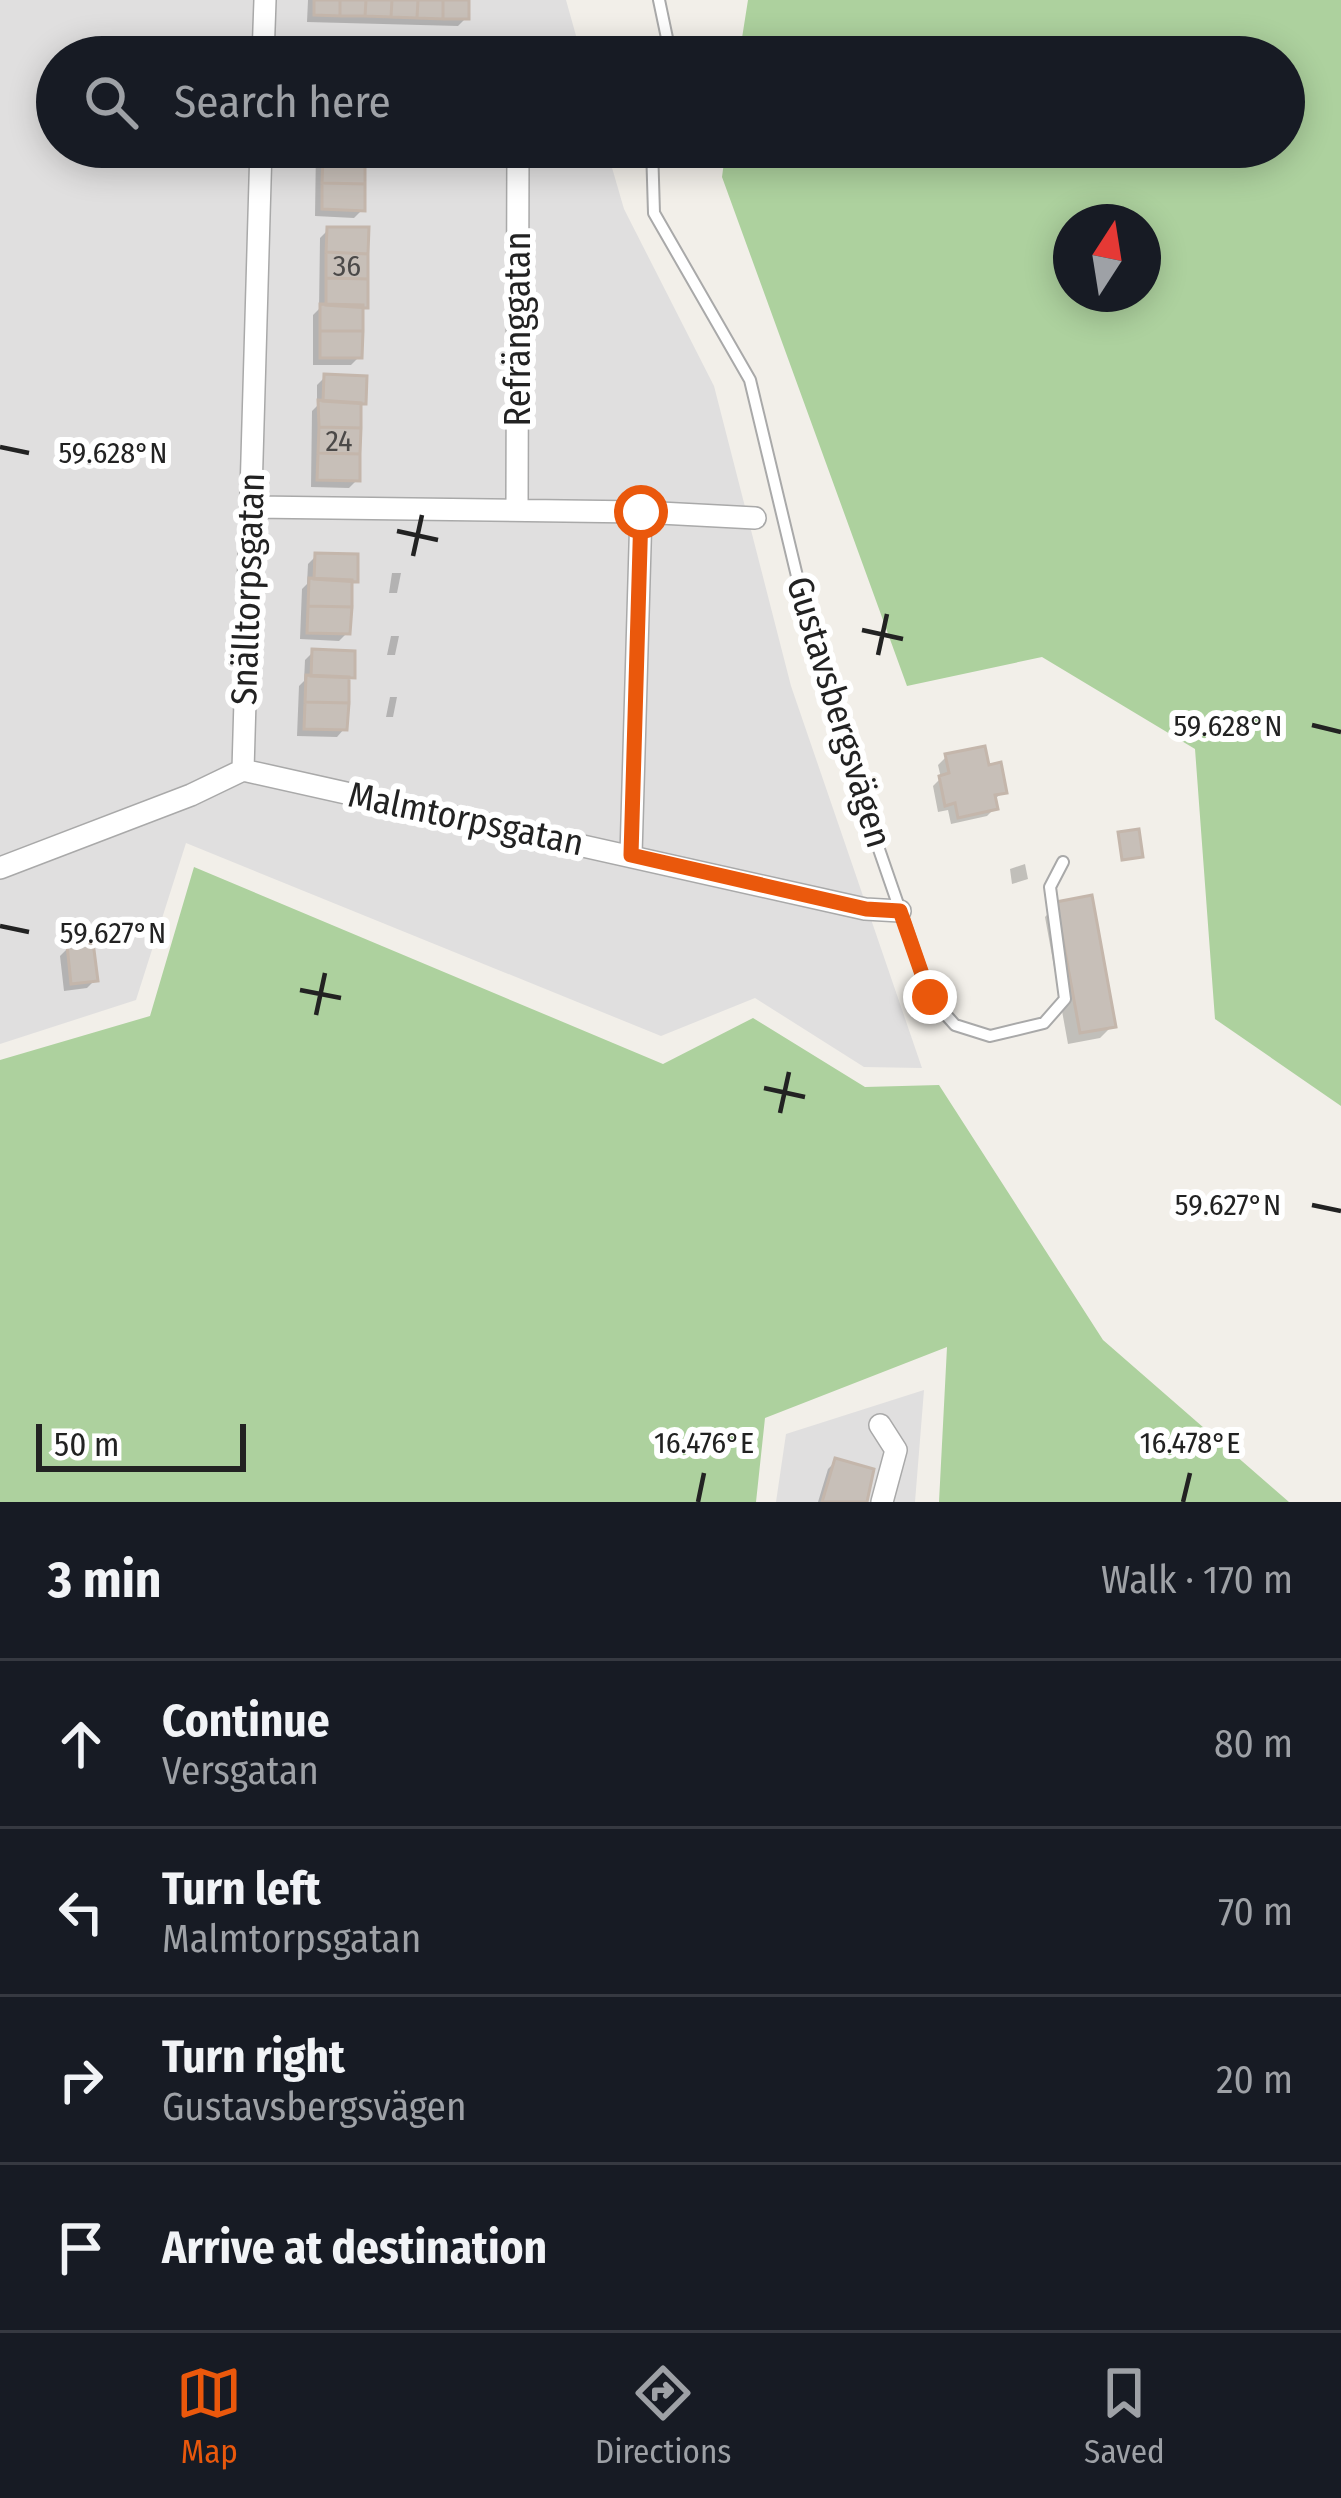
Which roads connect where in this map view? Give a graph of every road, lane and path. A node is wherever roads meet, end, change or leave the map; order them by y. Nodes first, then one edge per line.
1 (265, 0) edge
2 (659, 0) edge
3 (264, 36) edge
4 (667, 36) edge
5 (260, 168) edge
6 (518, 168) edge
7 (653, 168) edge
8 (250, 507) junction
9 (517, 510) junction
10 (641, 512) junction
11 (755, 518) dead end
12 (243, 770) junction
13 (631, 855) junction
14 (1063, 862) dead end
15 (0, 868) edge
16 (900, 911) junction
17 (880, 1425) dead end
18 (882, 1502) edge

1 - 3 street
2 - 4 lane
5 - 8 street, Snälltorpsgatan
6 - 9 street, Refränggatan
7 - 16 lane, Gustavsbergsvägen
8 - 9 street
8 - 12 street, Snälltorpsgatan
9 - 10 street
10 - 11 street
10 - 13 street
12 - 13 street, Malmtorpsgatan
12 - 15 street
13 - 16 street, Malmtorpsgatan
14 - 16 lane, Gustavsbergsvägen
17 - 18 street

